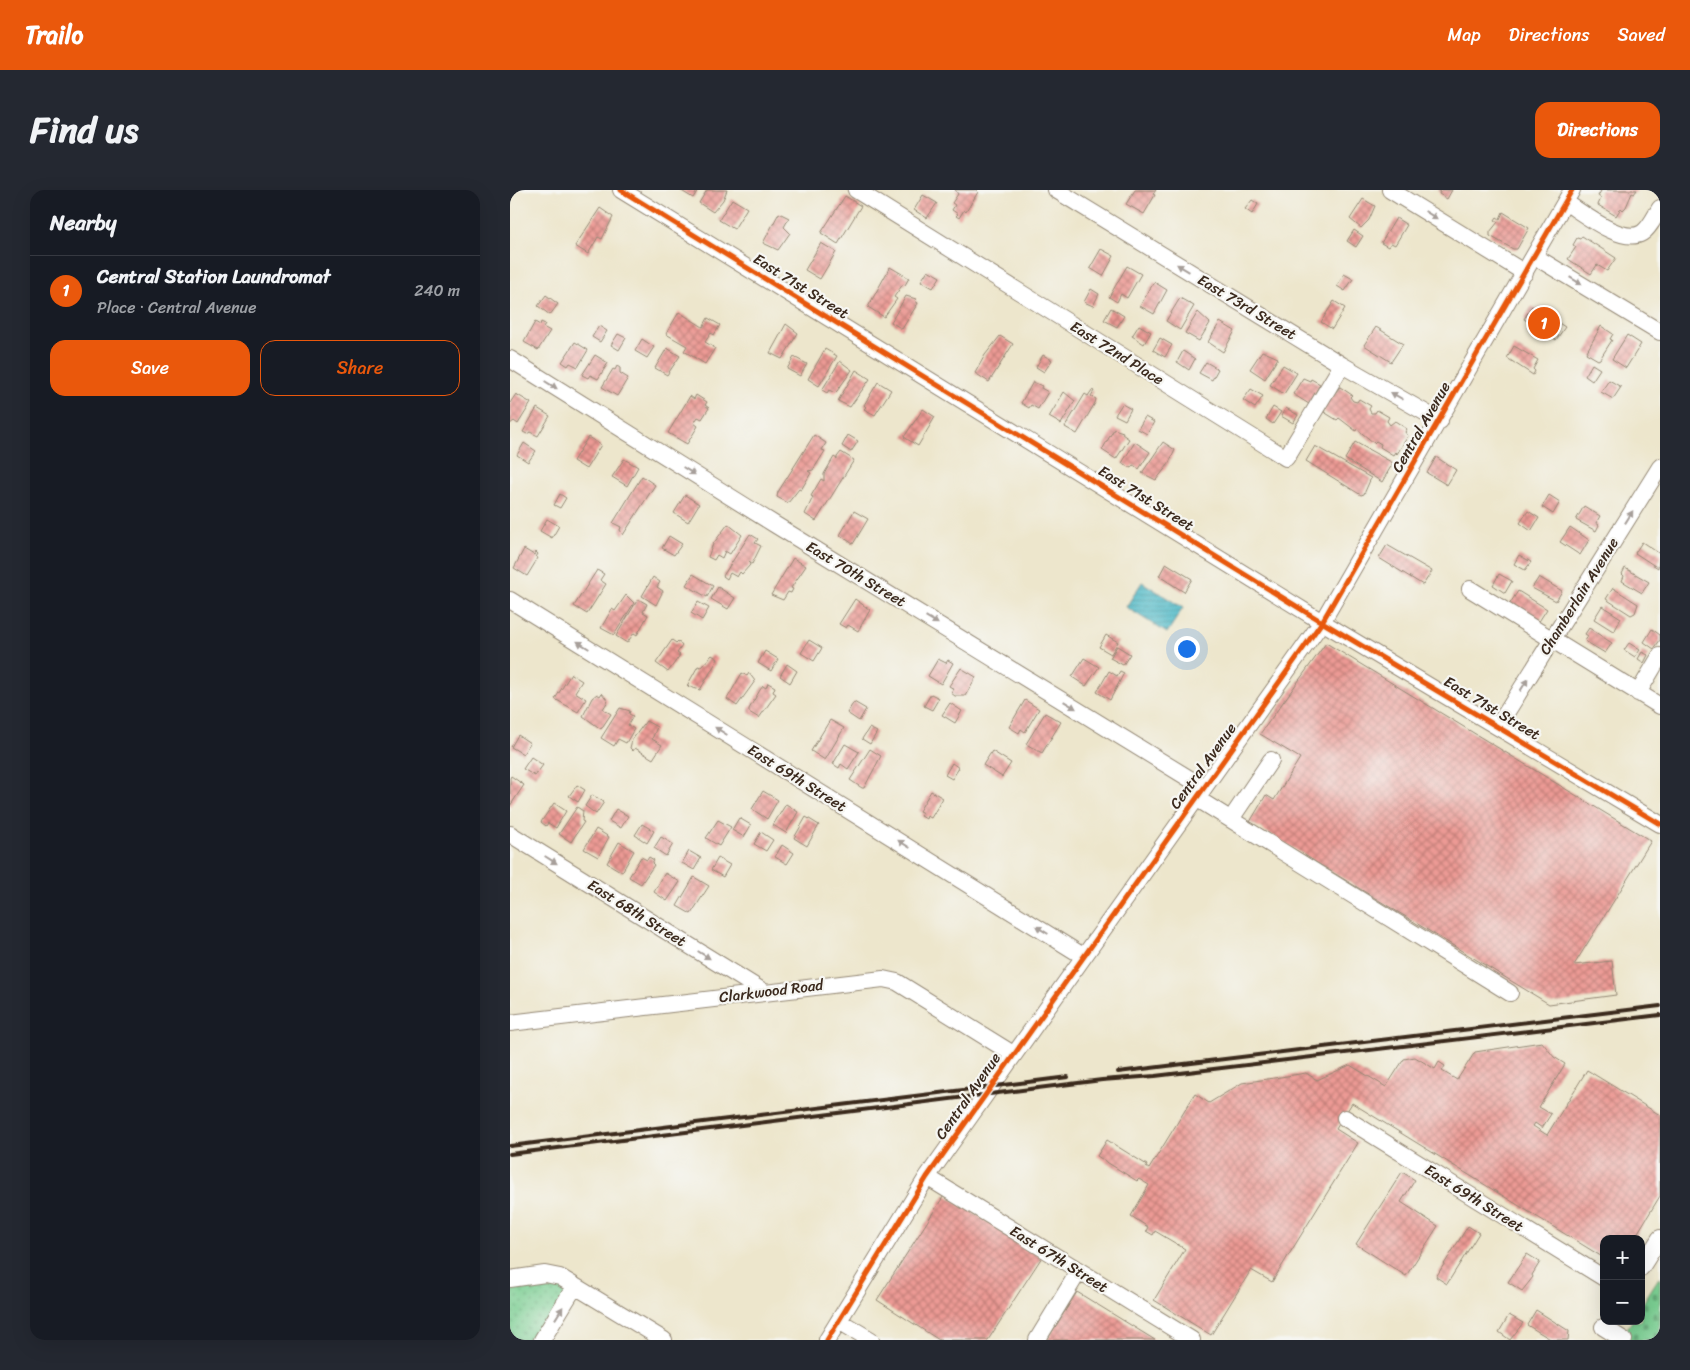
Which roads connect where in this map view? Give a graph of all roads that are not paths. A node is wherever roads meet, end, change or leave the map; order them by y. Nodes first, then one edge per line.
1 (621, 190) edge
2 (856, 190) edge
3 (1056, 190) edge
4 (1390, 190) edge
5 (1569, 196) edge
6 (1660, 208) edge
7 (1534, 256) junction
8 (1524, 273) junction
9 (1660, 332) edge
10 (510, 359) edge
11 (1342, 365) junction
12 (1440, 420) junction
13 (1660, 467) edge
14 (1470, 589) dead end
15 (510, 600) edge
16 (1322, 622) junction
17 (1552, 640) junction
18 (1660, 656) edge
19 (1638, 693) junction
20 (1660, 706) edge
21 (1498, 726) junction
22 (1271, 760) dead end
23 (1200, 792) junction
24 (1231, 819) junction
25 (1660, 824) edge
26 (510, 834) edge
27 (1083, 956) junction
28 (764, 992) junction
29 (1510, 992) dead end
30 (510, 1024) edge
31 (1013, 1054) junction
32 (1345, 1118) dead end
33 (927, 1177) junction
34 (1660, 1238) edge
35 (1645, 1262) edge
36 (1079, 1271) junction
37 (1600, 1276) edge
38 (510, 1279) edge
39 (575, 1286) junction
40 (839, 1321) junction
41 (1602, 1330) edge
42 (542, 1340) edge
43 (664, 1340) edge
44 (827, 1340) edge
45 (871, 1340) edge
46 (1037, 1340) edge
47 (1192, 1340) edge
48 (1624, 1340) edge

1 - 16 street, East 71st Street
2 - 11 street, East 72nd Place
11 -> 3 street, East 73rd Street
4 -> 8 street
5 - 6 street
5 - 7 street, Central Avenue
7 - 8 street, Central Avenue
7 -> 9 street
8 - 12 street, Central Avenue
10 -> 23 street, East 70th Street
12 -> 11 street, East 73rd Street
12 - 16 street, Central Avenue
17 -> 13 street, Chamberlain Avenue
14 - 17 street
27 -> 15 street, East 69th Street
16 - 21 street, East 71st Street
16 - 23 street, Central Avenue
17 - 19 street
21 -> 17 street, Chamberlain Avenue
18 - 19 street
19 - 20 street
21 - 25 street, East 71st Street
22 - 24 street
23 - 24 street, East 70th Street
23 - 27 street, Central Avenue
24 - 29 street, East 70th Street
26 -> 28 street, East 68th Street
27 - 31 street, Central Avenue
28 - 30 street, Clarkwood Road
28 - 31 street, Clarkwood Road
31 - 33 street, Central Avenue
32 - 37 street, East 69th Street
33 - 36 street, East 67th Street
33 - 40 street, Central Avenue
34 - 35 street
36 - 46 street
36 - 47 street, East 67th Street
38 - 39 street
42 -> 39 street
39 - 43 street
40 - 44 street, Central Avenue
40 - 45 street
41 - 48 street

